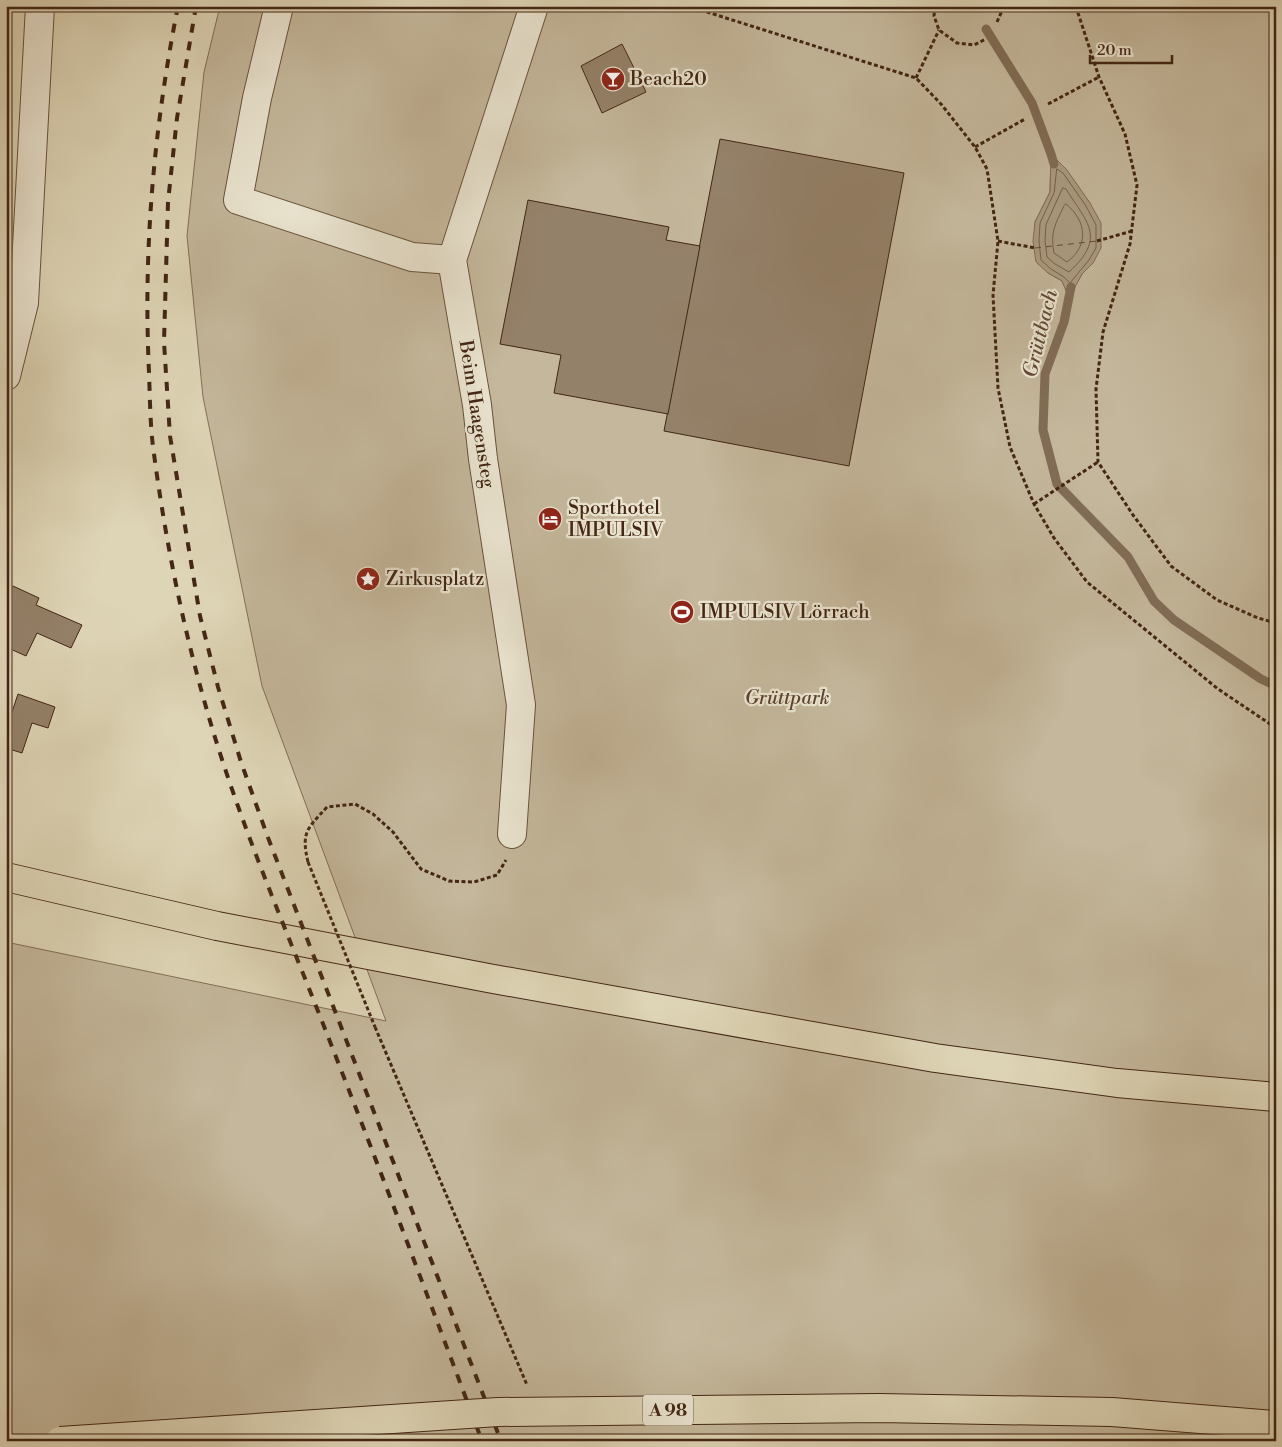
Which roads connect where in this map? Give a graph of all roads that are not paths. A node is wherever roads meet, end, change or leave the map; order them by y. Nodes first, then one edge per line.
1 (40, 6) edge
2 (279, 6) edge
3 (534, 6) edge
4 (452, 260) junction
5 (6, 376) edge
6 (512, 834) road end
7 (6, 877) edge
8 (1276, 1097) edge
9 (1276, 1425) edge
10 (60, 1441) edge

1 - 5 street
2 - 4 street
3 - 4 street, Beim Haagensteg
4 - 6 street, Beim Haagensteg
7 - 8 main road
9 - 10 main road, A 98, bridge

